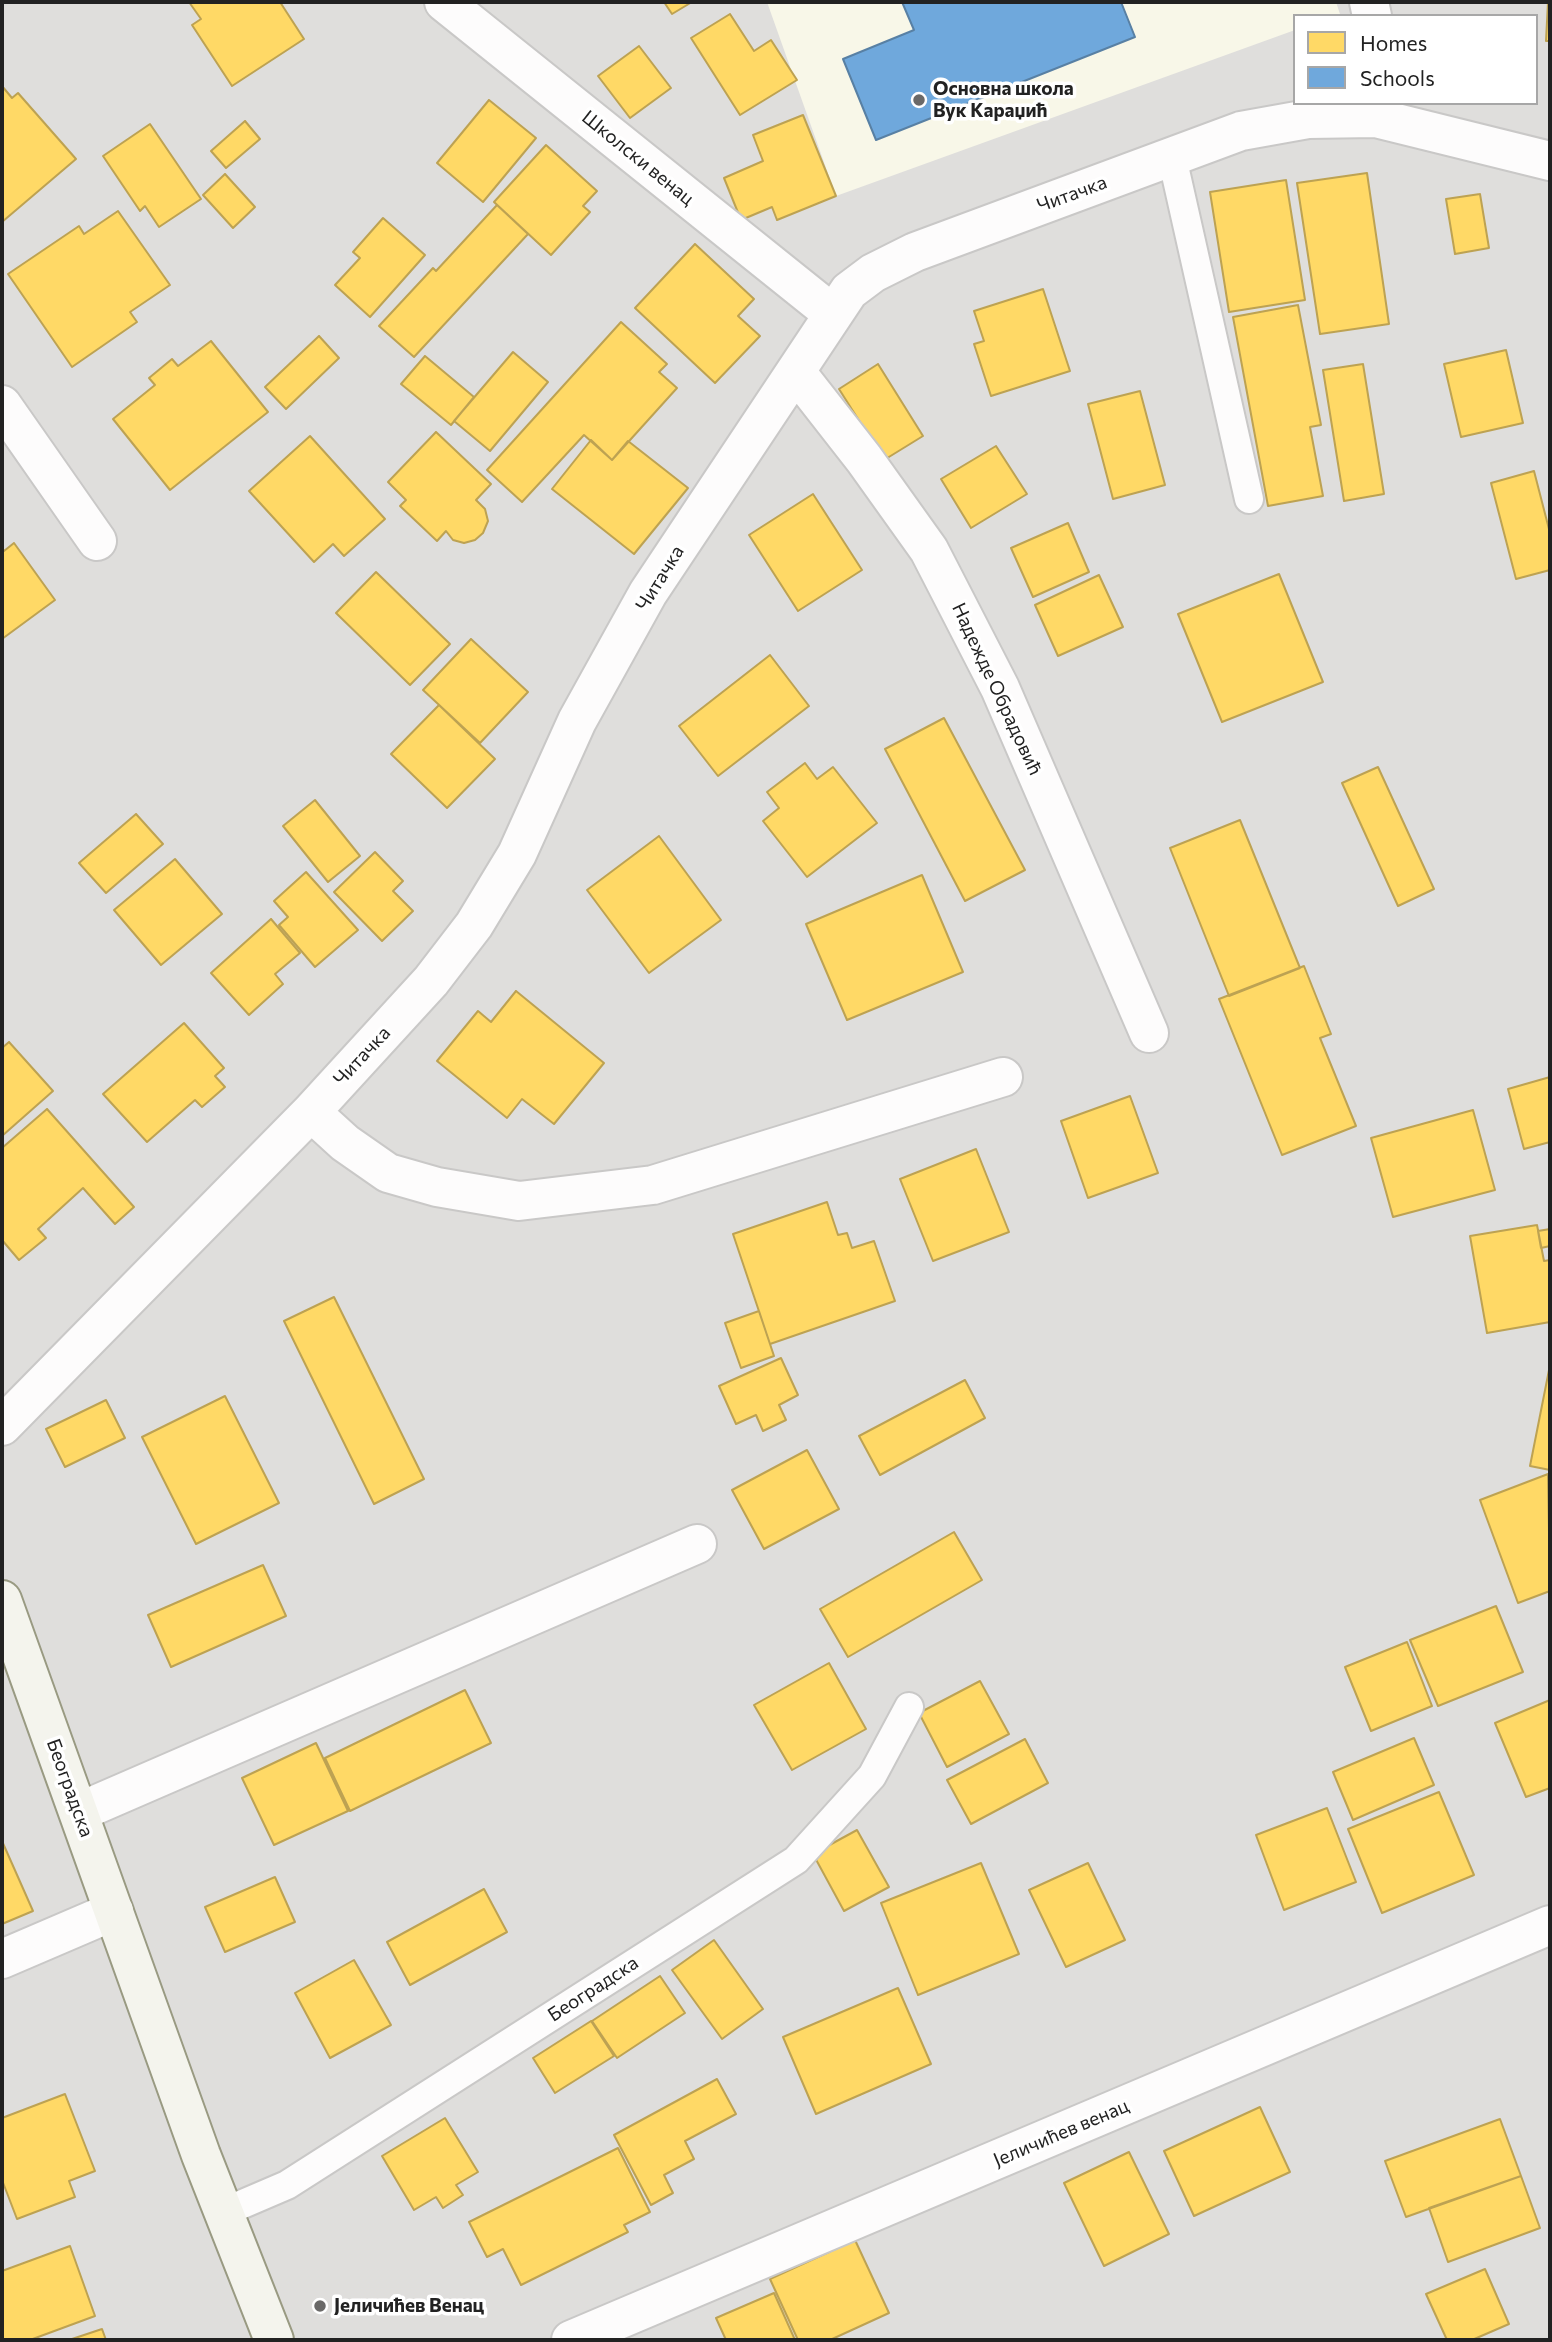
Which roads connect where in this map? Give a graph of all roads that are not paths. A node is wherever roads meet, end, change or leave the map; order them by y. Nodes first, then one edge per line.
1 (444, 2) edge
2 (1377, 111) edge
3 (1172, 157) junction
4 (1550, 161) edge
5 (833, 314) junction
6 (796, 372) junction
7 (2, 405) edge
8 (1249, 499) dead end
9 (97, 541) dead end
10 (1149, 1033) dead end
11 (1003, 1077) dead end
12 (311, 1112) junction
13 (2, 1426) edge
14 (697, 1544) dead end
15 (2, 1600) edge
16 (909, 1707) dead end
17 (79, 1812) junction
18 (114, 1911) junction
19 (1550, 1925) edge
20 (2, 1959) edge
21 (224, 2212) junction
22 (274, 2340) edge
23 (571, 2340) edge

1 - 5 street, Школски венац
2 - 3 street, Читачка
2 - 4 street, Читачка
3 - 5 street, Читачка
3 - 8 lane
5 - 6 street, Читачка
6 - 10 street, Надежде Обрадовић
6 - 12 street, Читачка
7 - 9 street
11 - 12 street
12 - 13 street, Читачка
14 - 17 street
15 - 17 main road, Београдска
16 - 21 lane, Београдска
17 - 18 main road, Београдска
18 - 20 street
18 - 21 main road, Београдска
19 - 23 street, Јеличићев венац
21 - 22 main road, Београдска

